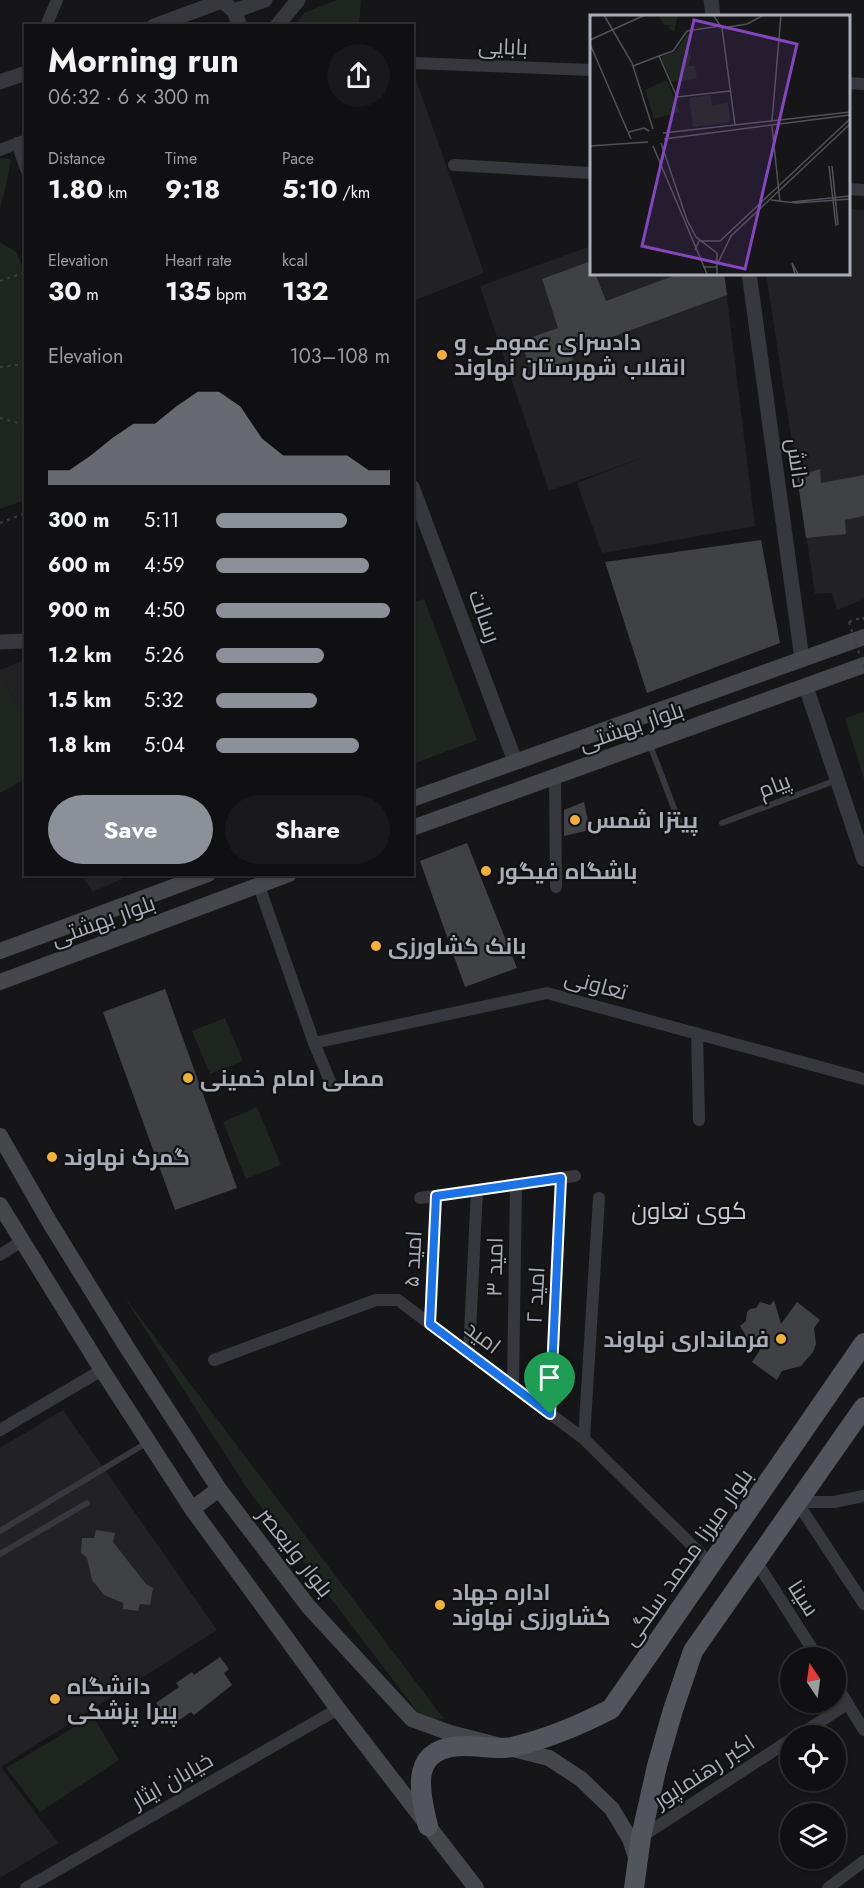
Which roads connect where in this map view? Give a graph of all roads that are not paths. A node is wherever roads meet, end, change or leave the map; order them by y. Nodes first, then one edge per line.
1 (57, 0) edge
2 (222, 0) edge
3 (265, 0) edge
4 (298, 0) edge
5 (711, 0) edge
6 (713, 15) edge
7 (237, 18) edge
8 (47, 24) edge
9 (159, 24) edge
10 (279, 24) edge
11 (414, 63) edge
12 (590, 70) edge
13 (24, 73) edge
14 (0, 82) edge
15 (849, 83) edge
16 (864, 84) edge
17 (21, 142) edge
18 (0, 150) edge
19 (24, 158) edge
20 (453, 165) dead end
21 (590, 173) edge
22 (849, 189) edge
23 (864, 190) edge
24 (749, 274) edge
25 (414, 494) edge
26 (864, 637) edge
27 (24, 641) edge
28 (0, 642) edge
29 (802, 659) junction
30 (864, 666) edge
31 (806, 687) junction
32 (650, 744) junction
33 (515, 761) junction
34 (555, 776) junction
35 (837, 780) junction
36 (525, 787) junction
37 (414, 798) edge
38 (722, 823) dead end
39 (414, 827) edge
40 (683, 832) dead end
41 (864, 858) edge
42 (203, 876) edge
43 (284, 876) edge
44 (259, 886) junction
45 (556, 887) dead end
46 (0, 951) edge
47 (0, 982) edge
48 (697, 1033) junction
49 (314, 1043) junction
50 (864, 1079) edge
51 (332, 1086) dead end
52 (699, 1120) dead end
53 (0, 1136) edge
54 (575, 1176) dead end
55 (561, 1178) junction
56 (516, 1184) junction
57 (477, 1190) junction
58 (436, 1196) junction
59 (420, 1198) dead end
60 (599, 1198) dead end
61 (0, 1205) edge
62 (22, 1241) junction
63 (0, 1255) edge
64 (430, 1324) junction
65 (864, 1343) edge
66 (469, 1353) junction
67 (214, 1360) dead end
68 (102, 1370) junction
69 (513, 1386) junction
70 (864, 1407) edge
71 (550, 1414) junction
72 (0, 1430) edge
73 (584, 1439) junction
74 (148, 1442) junction
75 (219, 1489) junction
76 (864, 1496) edge
77 (797, 1502) junction
78 (87, 1503) dead end
79 (192, 1509) junction
80 (0, 1531) edge
81 (0, 1554) edge
82 (756, 1561) junction
83 (711, 1564) junction
84 (864, 1604) edge
85 (811, 1647) edge
86 (847, 1704) joint
87 (338, 1709) junction
88 (815, 1725) edge
89 (864, 1730) edge
90 (510, 1747) junction
91 (780, 1747) edge
92 (428, 1826) junction
93 (641, 1837) junction
94 (864, 1861) edge
95 (638, 1863) junction
96 (26, 1888) edge
97 (476, 1888) edge
98 (634, 1888) edge
99 (640, 1888) edge
100 (828, 1888) edge

1 - 8 street
2 - 7 street
2 - 9 street
3 - 7 street
4 - 10 street
5 - 6 street
11 - 12 street, بابایی
13 - 14 street
15 - 16 street
17 - 18 street
17 - 19 street
20 - 21 street
22 - 23 street
24 - 29 street, دانش
25 - 33 street, رسالت
26 - 29 main road, بلوار بهشتی
27 - 28 street
29 - 31 main road
29 - 33 main road, بلوار بهشتی
30 - 31 main road, بلوار بهشتی
31 - 32 main road, بلوار بهشتی
31 - 35 street
32 - 34 main road, بلوار بهشتی
32 - 40 lane
33 - 36 main road
33 - 37 main road, بلوار بهشتی
34 - 36 main road, بلوار بهشتی
34 - 45 street
35 - 38 lane, پیام
35 - 41 street
36 - 39 main road, بلوار بهشتی
42 - 46 main road, بلوار بهشتی
43 - 44 main road, بلوار بهشتی
44 - 47 main road, بلوار بهشتی
44 - 49 street
48 - 49 street, تعاونی
48 - 50 street, تعاونی
48 - 52 street
49 - 51 street
53 - 75 main road, بلوار ولیعصر
54 - 55 street
55 - 56 street
55 - 71 street, امید ۲
56 - 57 street
56 - 69 street, امید ۳
57 - 58 street
57 - 66 street
58 - 59 street
58 - 64 street, امید ۵
60 - 73 street
61 - 62 main road
62 - 63 street
62 - 68 main road
64 - 66 street, امید
64 - 67 street, امید
65 - 83 main road, بلوار میرزا محمد سلگی
66 - 69 street, امید
68 - 72 street
68 - 74 main road
69 - 71 street, امید
70 - 77 main road
71 - 73 street, امید
73 - 83 street, امید
74 - 79 main road
74 - 80 lane
75 - 79 main road
75 - 90 main road, بلوار ولیعصر
76 - 77 street
77 - 82 main road
77 - 84 street
78 - 81 lane
79 - 87 main road
82 - 85 street, سینا
82 - 93 main road
83 - 90 main road, بلوار میرزا محمد سلگی
86 - 88 street
86 - 89 street
87 - 92 main road
87 - 96 street, خیابان ایثار
90 - 92 main road, بلوار میرزا محمد سلگی
90 - 95 main road, بلوار ولیعصر
91 - 93 street, اکبر رهنماپور
92 - 97 main road
93 - 95 main road
94 - 100 street
95 - 98 main road
95 - 99 main road, بلوار ولیعصر

